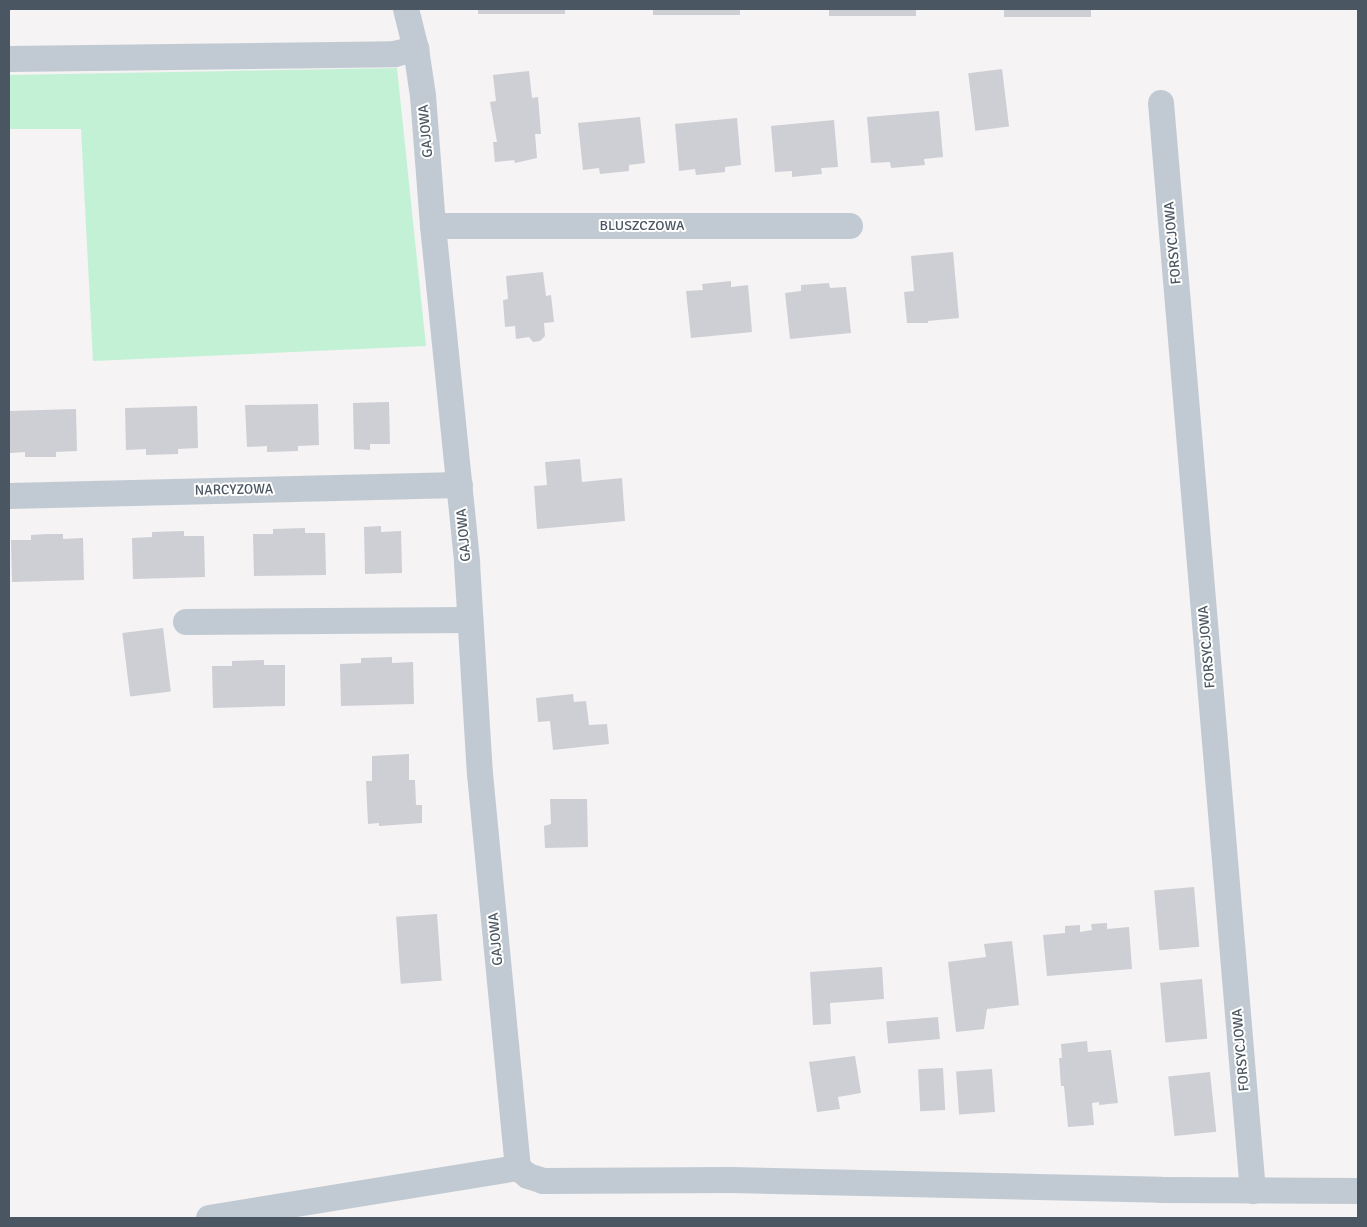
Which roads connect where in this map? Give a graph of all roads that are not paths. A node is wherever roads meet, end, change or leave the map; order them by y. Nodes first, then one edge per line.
1 (406, 9) edge
2 (416, 49) junction
3 (9, 59) edge
4 (1161, 102) dead end
5 (433, 226) junction
6 (850, 226) dead end
7 (460, 485) junction
8 (9, 496) edge
9 (470, 620) junction
10 (186, 622) dead end
11 (518, 1168) junction
12 (1253, 1191) junction
13 (1358, 1191) edge
14 (209, 1218) edge

1 - 2 street, GAJOWA
2 - 3 street
2 - 5 street, GAJOWA
4 - 12 street, FORSYCJOWA
5 - 6 street, BLUSZCZOWA
5 - 7 street, GAJOWA
7 - 8 street, NARCYZOWA
7 - 9 street, GAJOWA
9 - 10 street
9 - 11 street, GAJOWA
11 - 12 street
11 - 14 street
12 - 13 street

